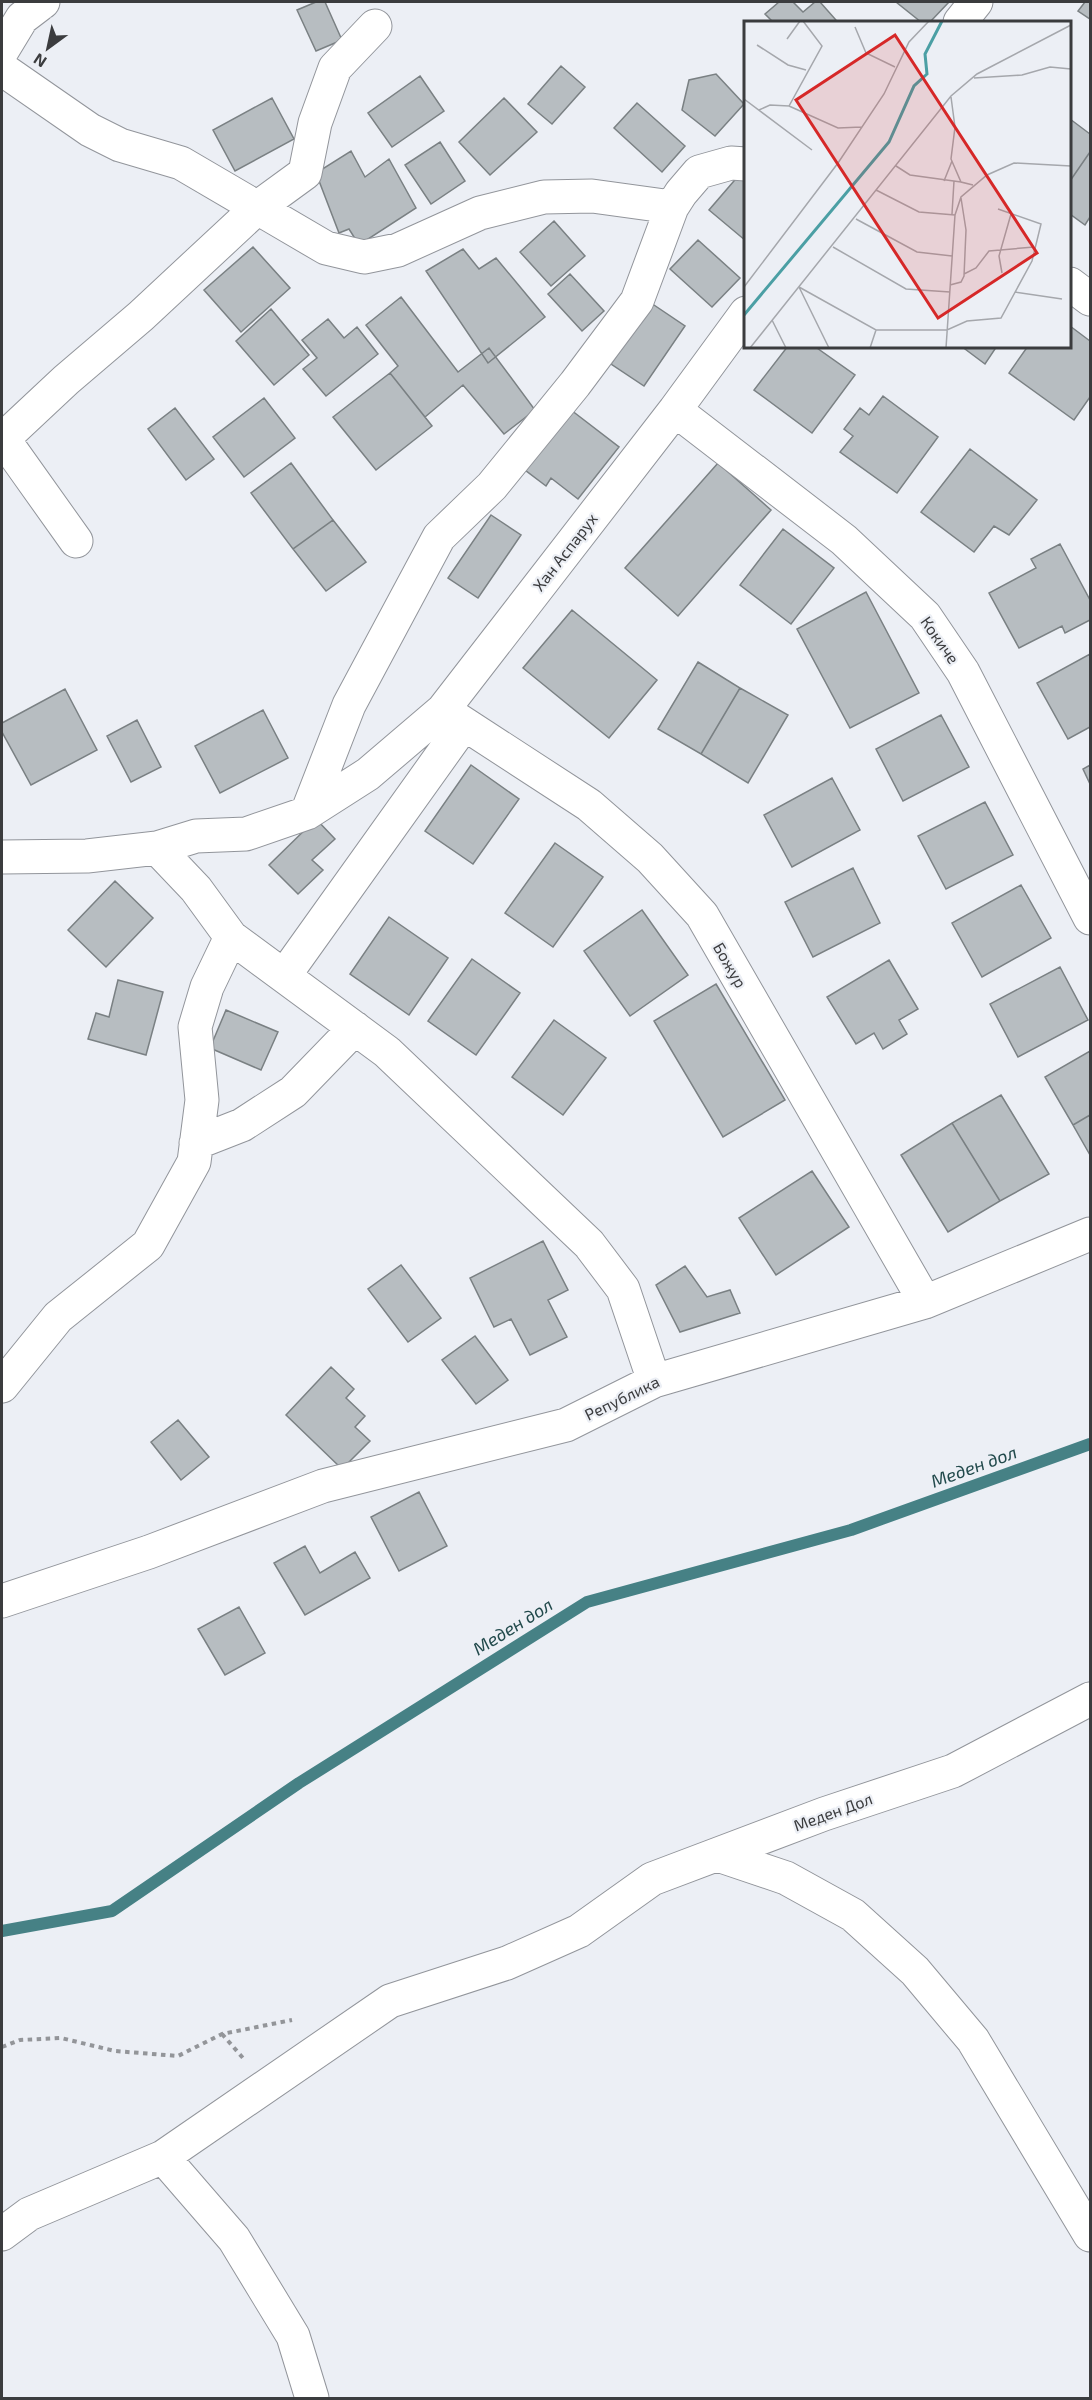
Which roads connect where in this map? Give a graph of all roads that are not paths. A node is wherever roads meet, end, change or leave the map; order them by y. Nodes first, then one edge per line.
1 (43, 2) edge
2 (976, 2) edge
3 (961, 21) edge
4 (375, 26) dead end
5 (2, 51) edge
6 (2, 69) edge
7 (744, 164) edge
8 (672, 207) junction
9 (256, 208) junction
10 (1071, 285) edge
11 (1090, 299) edge
12 (744, 317) edge
13 (675, 410) junction
14 (2, 438) edge
15 (76, 542) dead end
16 (453, 717) junction
17 (307, 813) junction
18 (158, 848) junction
19 (2, 857) edge
20 (1090, 918) edge
21 (231, 936) junction
22 (284, 976) junction
23 (355, 1028) junction
24 (196, 1143) junction
25 (1090, 1234) edge
26 (926, 1302) junction
27 (654, 1380) junction
28 (2, 1386) edge
29 (2, 1601) edge
30 (1090, 1699) edge
31 (718, 1855) junction
32 (163, 2157) junction
33 (2, 2234) edge
34 (1090, 2235) edge
35 (312, 2398) edge

1 - 5 street
2 - 3 street
4 - 9 street
6 - 9 street
7 - 8 street
8 - 9 street
8 - 17 street
9 - 14 street
10 - 11 street
12 - 13 street, Хан Аспарух
13 - 16 street, Хан Аспарух
13 - 20 street, Кокиче
14 - 15 street
16 - 17 street, Хан Аспарух
16 - 22 street
16 - 26 street, Божур
17 - 18 street, Хан Аспарух
18 - 19 street, Хан Аспарух
18 - 21 street
21 - 22 street
21 - 24 street
22 - 23 street
23 - 24 street
23 - 27 street
24 - 28 street
25 - 26 street, Република
26 - 27 street, Република
27 - 29 street, Република
30 - 31 street, Меден Дол
31 - 32 street, Меден Дол
31 - 34 street
32 - 33 street, Меден Дол
32 - 35 street

